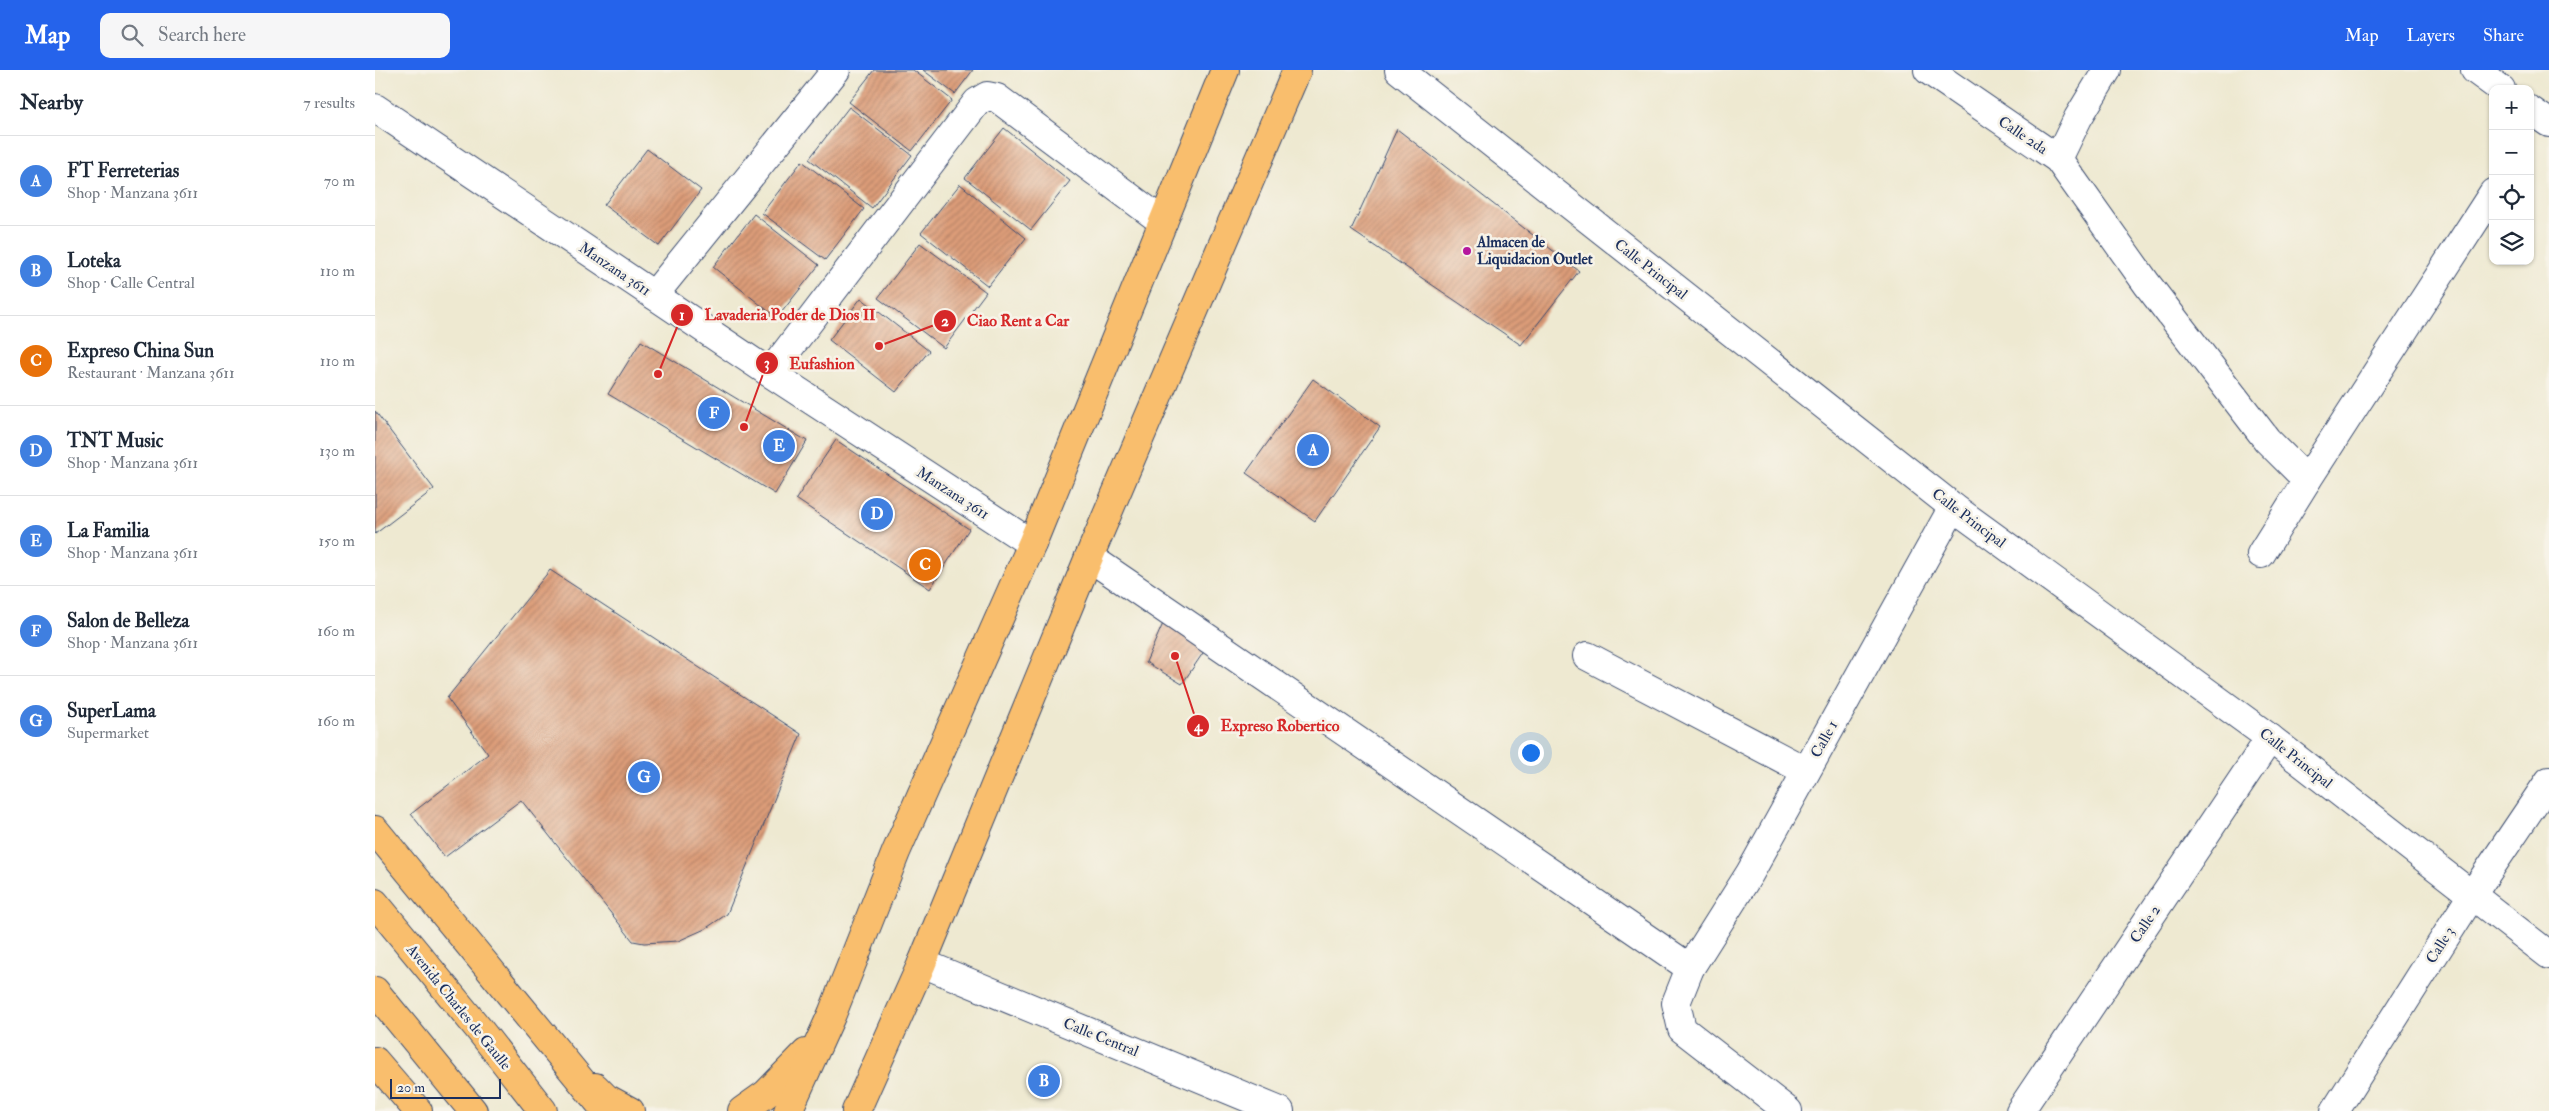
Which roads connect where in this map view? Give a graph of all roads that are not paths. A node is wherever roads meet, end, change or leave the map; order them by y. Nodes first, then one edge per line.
1 (836, 70) edge
2 (1225, 70) edge
3 (1297, 70) edge
4 (1399, 70) edge
5 (1928, 70) edge
6 (2107, 70) edge
7 (2475, 70) edge
8 (2496, 85) edge
9 (375, 108) edge
10 (2059, 159) junction
11 (2489, 200) edge
12 (1163, 222) junction
13 (654, 295) junction
14 (770, 373) junction
15 (2307, 480) junction
16 (1953, 507) junction
17 (1032, 544) junction
18 (2261, 554) dead end
19 (1089, 558) junction
20 (1587, 656) dead end
21 (2270, 738) junction
22 (1806, 771) junction
23 (2549, 781) edge
24 (375, 830) edge
25 (2472, 895) junction
26 (375, 903) edge
27 (2549, 955) edge
28 (922, 963) junction
29 (1690, 968) junction
30 (375, 991) edge
31 (832, 1014) junction
32 (892, 1034) junction
33 (565, 1059) junction
34 (375, 1061) edge
35 (418, 1111) edge
36 (473, 1111) edge
37 (543, 1111) edge
38 (606, 1111) edge
39 (631, 1111) edge
40 (742, 1111) edge
41 (788, 1111) edge
42 (856, 1111) edge
43 (873, 1111) edge
44 (1280, 1111) edge
45 (1788, 1111) edge
46 (2020, 1111) edge
47 (2335, 1111) edge

1 - 13 street
2 - 12 main road
3 - 19 main road
4 - 16 street, Calle Principal
5 - 10 street, Calle 2da
6 - 10 street, Calle 2da
7 - 8 street
9 - 13 street, Manzana 3611
10 - 15 street
11 - 15 street
12 - 14 street
12 - 17 main road
13 - 14 street, Manzana 3611
14 - 17 street, Manzana 3611
15 - 18 street
16 - 21 street, Calle Principal
16 - 22 street, Calle 1
17 - 31 main road
19 - 28 main road
19 - 29 street
20 - 22 street
21 - 25 street, Calle Principal
21 - 46 street, Calle 2
22 - 29 street, Calle 1
23 - 25 street, Calle 3
24 - 33 main road
25 - 27 street, Calle Principal
25 - 47 street, Calle 3
26 - 37 main road, Avenida Charles de Gaulle
28 - 32 main road
28 - 44 street, Calle Central
29 - 45 street, Calle 1
30 - 36 main road
31 - 40 main road
31 - 41 main road
32 - 42 main road
32 - 43 main road
33 - 38 main road
33 - 39 main road
34 - 35 main road

